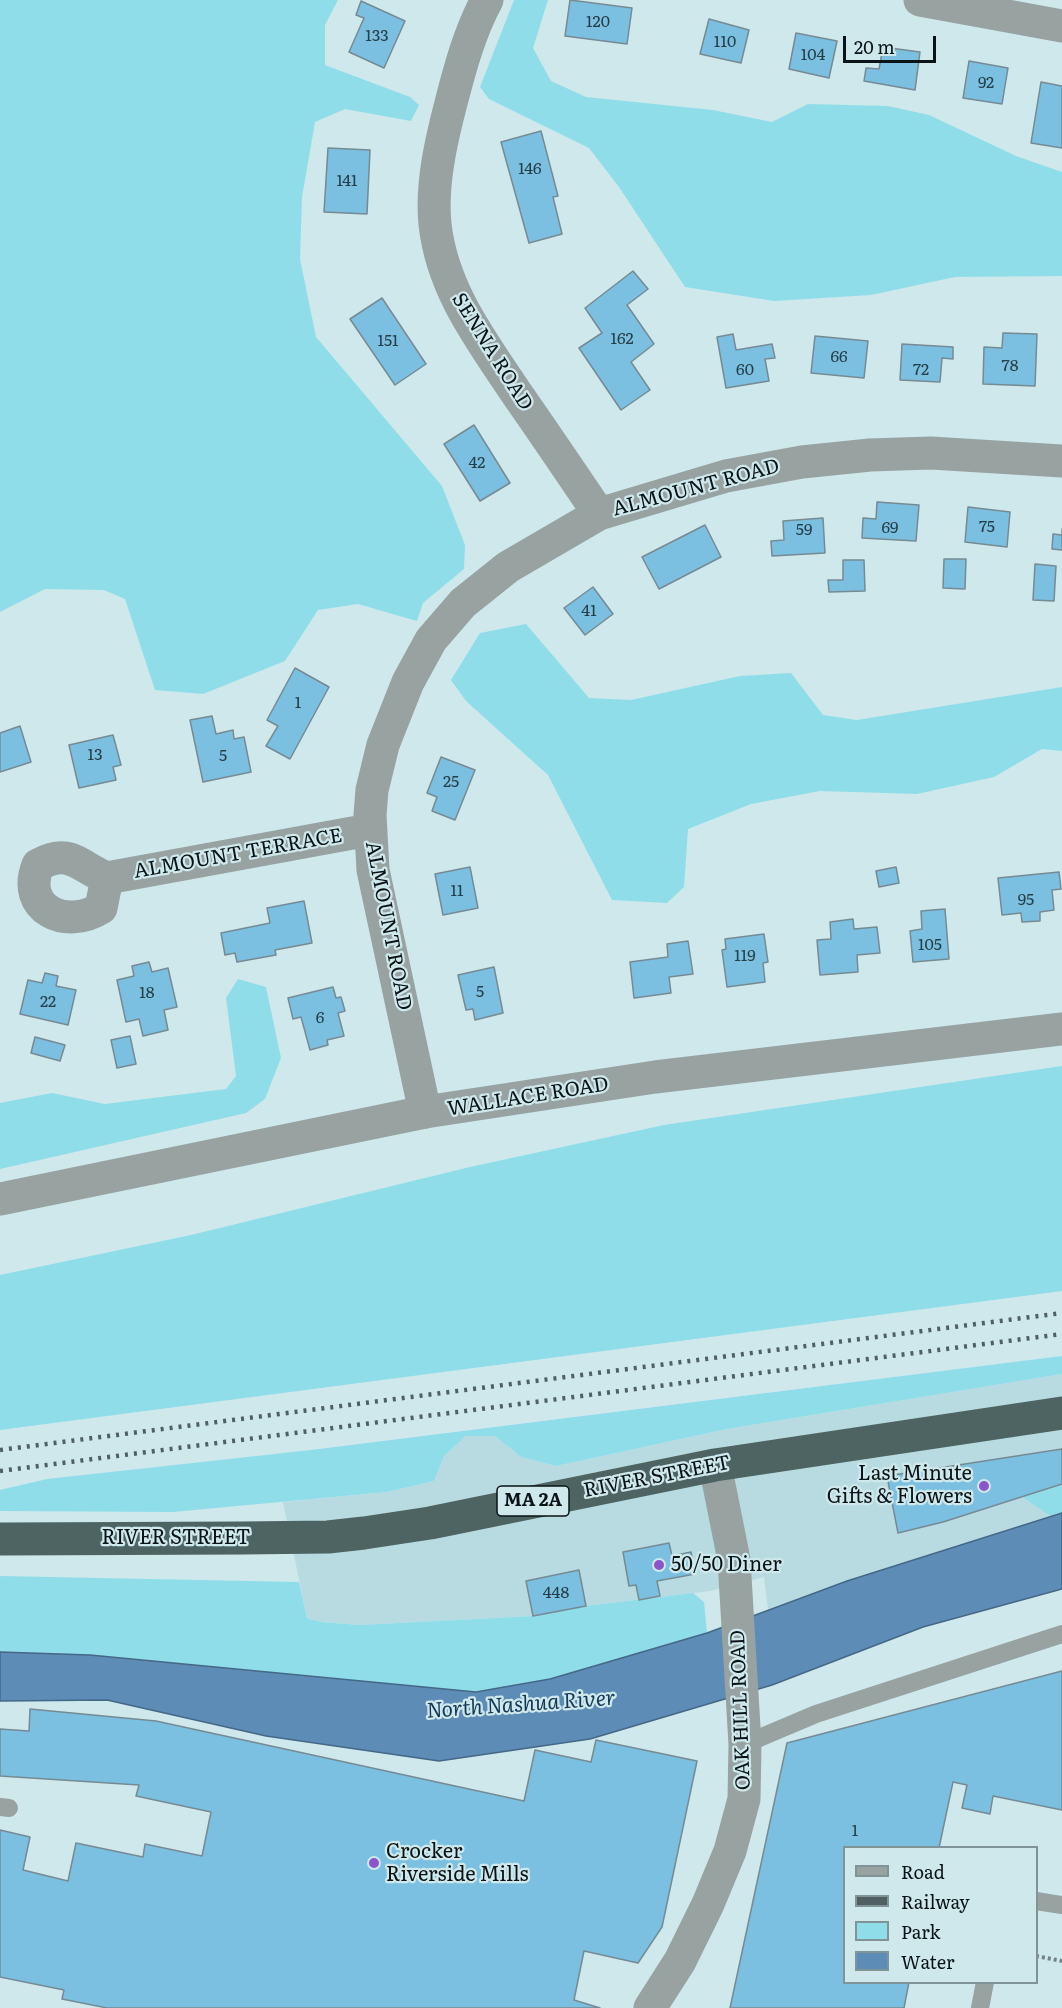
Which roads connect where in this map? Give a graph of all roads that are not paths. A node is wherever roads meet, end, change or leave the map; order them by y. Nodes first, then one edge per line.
1 (487, 0) edge
2 (920, 0) edge
3 (1062, 26) edge
4 (1062, 461) edge
5 (599, 514) junction
6 (369, 830) junction
7 (107, 878) dead end
8 (1062, 1029) edge
9 (425, 1112) junction
10 (0, 1199) edge
11 (1062, 1413) edge
12 (715, 1465) junction
13 (0, 1539) edge
14 (1062, 1634) edge
15 (744, 1730) junction
16 (1038, 1901) edge
17 (1062, 1905) edge
18 (985, 1984) edge
19 (650, 2008) edge
20 (980, 2008) edge

1 - 5 street, SENNA ROAD
2 - 3 street
4 - 5 street, ALMOUNT ROAD
5 - 6 street, ALMOUNT ROAD
6 - 7 street, ALMOUNT TERRACE
6 - 9 street, ALMOUNT ROAD
8 - 9 street, WALLACE ROAD
9 - 10 street, WALLACE ROAD
11 - 12 highway, RIVER STREET / MA 2A
12 - 13 highway, RIVER STREET / MA 2A
12 - 15 street, OAK HILL ROAD
14 - 15 lane
15 - 19 street, OAK HILL ROAD
16 - 17 lane
18 - 20 lane

